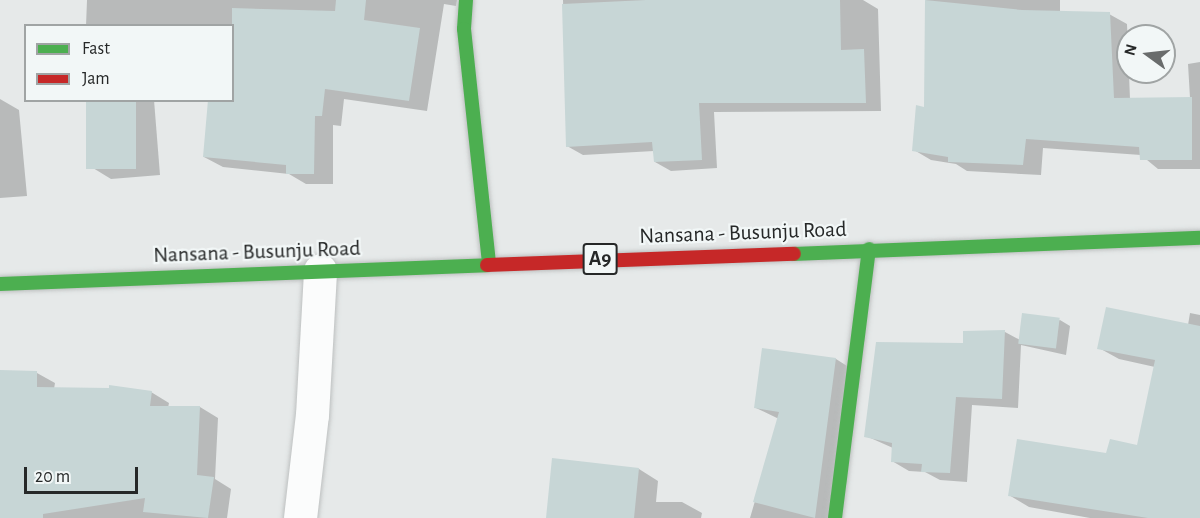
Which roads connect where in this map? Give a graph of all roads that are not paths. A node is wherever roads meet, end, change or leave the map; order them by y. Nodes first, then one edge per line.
1 (466, 0) edge
2 (1200, 238) edge
3 (869, 249) junction
4 (489, 264) junction
5 (320, 270) junction
6 (0, 284) edge
7 (300, 518) edge
8 (835, 518) edge

1 - 4 main road
2 - 3 main road, Nansana - Busunju Road / A9
3 - 4 main road, Nansana - Busunju Road / A9
3 - 8 main road
4 - 5 main road, Nansana - Busunju Road / A9
5 - 6 main road, Nansana - Busunju Road / A9
5 - 7 street

